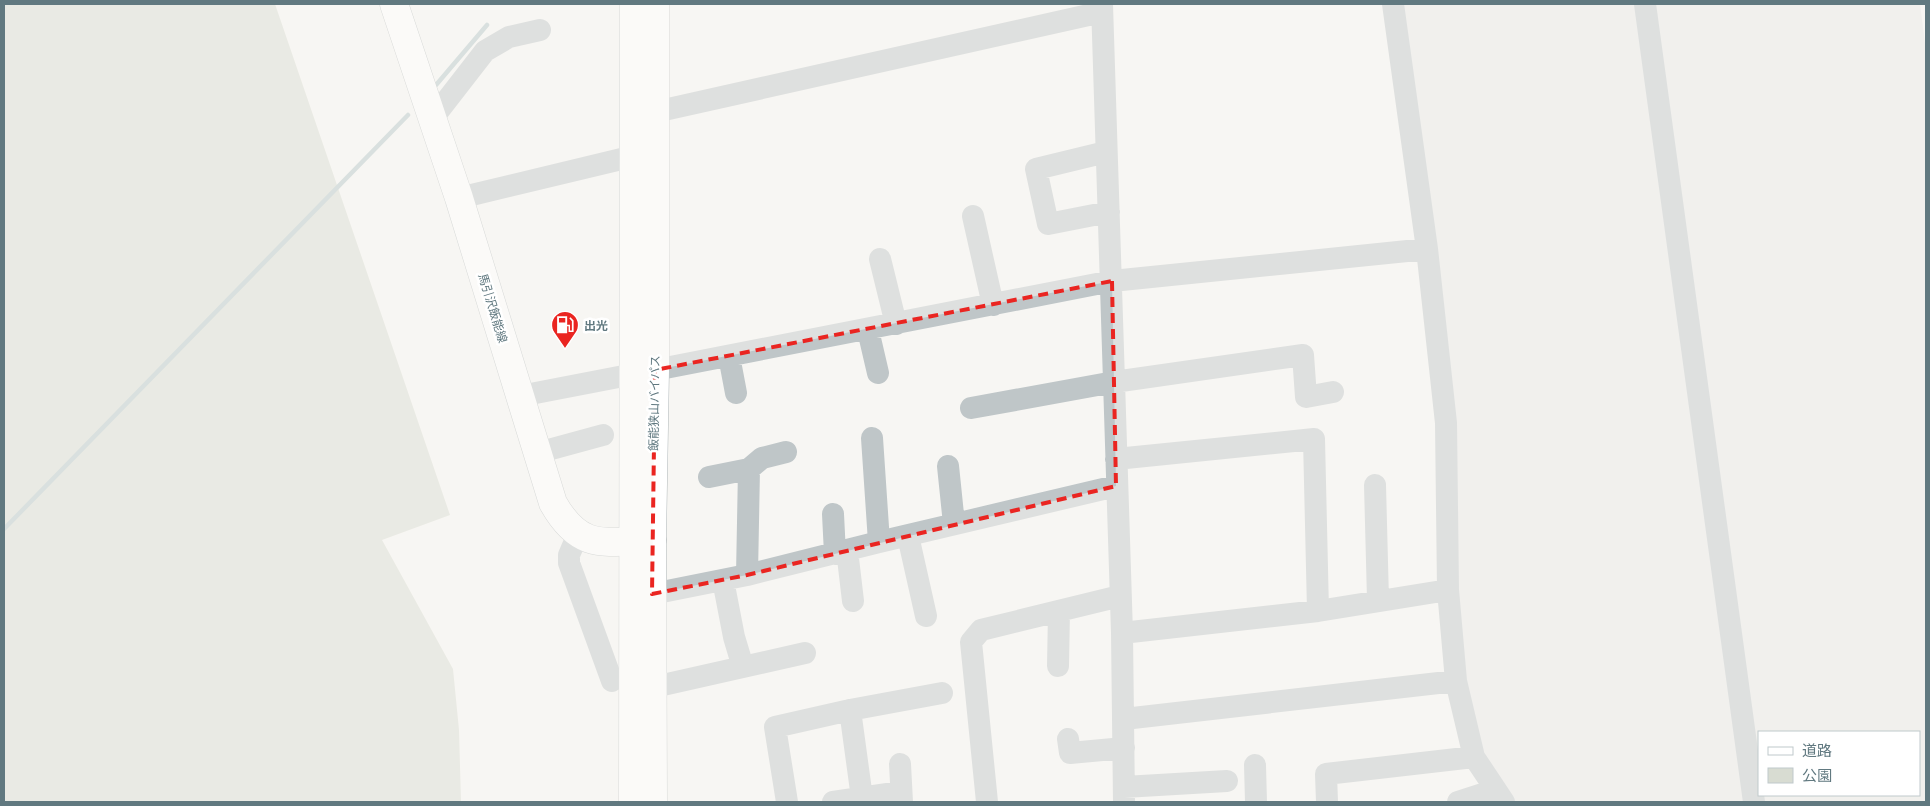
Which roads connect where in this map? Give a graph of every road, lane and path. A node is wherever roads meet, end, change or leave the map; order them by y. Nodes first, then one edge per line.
1 (394, 4) edge
2 (652, 4) edge
3 (1393, 4) edge
4 (1645, 4) edge
5 (1102, 8) edge
6 (540, 30) dead end
7 (655, 112) junction
8 (433, 118) junction
9 (1106, 152) junction
10 (634, 156) junction
11 (459, 198) junction
12 (1109, 212) junction
13 (974, 216) dead end
14 (1428, 249) junction
15 (880, 259) dead end
16 (1112, 281) junction
17 (993, 306) junction
18 (896, 324) junction
19 (868, 330) junction
20 (730, 356) junction
21 (644, 372) junction
22 (878, 373) dead end
23 (1114, 382) junction
24 (1333, 392) dead end
25 (736, 393) dead end
26 (520, 396) junction
27 (971, 408) dead end
28 (603, 435) dead end
29 (872, 438) dead end
30 (786, 452) dead end
31 (537, 453) junction
32 (1116, 459) junction
33 (948, 466) dead end
34 (749, 469) junction
35 (709, 477) dead end
36 (1376, 484) dead end
37 (1116, 486) junction
38 (833, 514) dead end
39 (954, 524) junction
40 (578, 534) junction
41 (908, 536) junction
42 (642, 540) junction
43 (880, 542) junction
44 (841, 552) junction
45 (748, 575) junction
46 (723, 580) junction
47 (1120, 590) junction
48 (1448, 590) junction
49 (652, 594) junction
50 (1378, 600) junction
51 (854, 601) dead end
52 (1059, 611) junction
53 (1318, 611) junction
54 (926, 616) dead end
55 (978, 618) dead end
56 (1122, 632) junction
57 (805, 653) dead end
58 (1058, 666) dead end
59 (743, 667) junction
60 (612, 681) dead end
61 (1456, 681) junction
62 (654, 687) junction
63 (942, 693) dead end
64 (850, 710) junction
65 (1124, 719) junction
66 (1068, 739) dead end
67 (1124, 748) junction
68 (1474, 757) junction
69 (900, 764) dead end
70 (1255, 765) dead end
71 (1227, 781) dead end
72 (1124, 795) edge
73 (1500, 796) edge
74 (901, 797) edge
75 (862, 798) junction
76 (633, 802) edge
77 (653, 802) edge
78 (787, 802) edge
79 (833, 802) edge
80 (987, 802) edge
81 (1256, 802) edge
82 (1328, 802) edge
83 (1458, 802) edge
84 (1754, 802) edge

1 - 8 main road, 馬引沢飯能線
2 - 7 main road, 飯能狭山バイパス
2 - 10 main road, 飯能狭山バイパス
3 - 14 street
4 - 84 street
5 - 7 street
5 - 9 street
6 - 8 street
7 - 21 main road, 飯能狭山バイパス
8 - 11 main road, 馬引沢飯能線
9 - 12 street
9 - 12 street
10 - 11 street
10 - 21 main road, 飯能狭山バイパス
11 - 26 main road, 馬引沢飯能線
12 - 16 street
13 - 17 street
14 - 16 street
14 - 48 street
15 - 18 street
16 - 17 street
16 - 23 street
17 - 18 street
18 - 19 street
19 - 20 street
19 - 22 street
20 - 21 street
20 - 25 street
21 - 26 street
21 - 42 main road, 飯能狭山バイパス
23 - 24 street
23 - 27 street
23 - 32 street
26 - 31 main road, 馬引沢飯能線
28 - 31 street
29 - 43 street
30 - 34 street
31 - 40 main road, 馬引沢飯能線
32 - 37 street
32 - 53 street
33 - 39 street
34 - 35 street
34 - 45 street
36 - 50 street
37 - 39 street
37 - 47 street
38 - 44 street
39 - 41 street
40 - 42 main road
40 - 60 street
41 - 43 street
41 - 54 street
42 - 49 main road, 飯能狭山バイパス
42 - 76 main road, 飯能狭山バイパス
43 - 44 street
44 - 45 street
44 - 51 street
45 - 46 street
46 - 49 street
46 - 59 street
47 - 52 street
47 - 55 street
47 - 56 street
48 - 50 street
48 - 61 street
49 - 62 main road, 飯能狭山バイパス
50 - 53 street
52 - 58 street
52 - 80 street
53 - 56 street
56 - 65 street
57 - 59 street
59 - 62 street
61 - 65 street
61 - 68 street
62 - 77 main road, 飯能狭山バイパス
63 - 64 street
64 - 75 street
64 - 78 street
65 - 67 street
66 - 67 street
67 - 72 street
68 - 73 street
68 - 82 street
69 - 74 street
70 - 81 street
71 - 72 street
73 - 83 street
74 - 75 street
75 - 79 street

